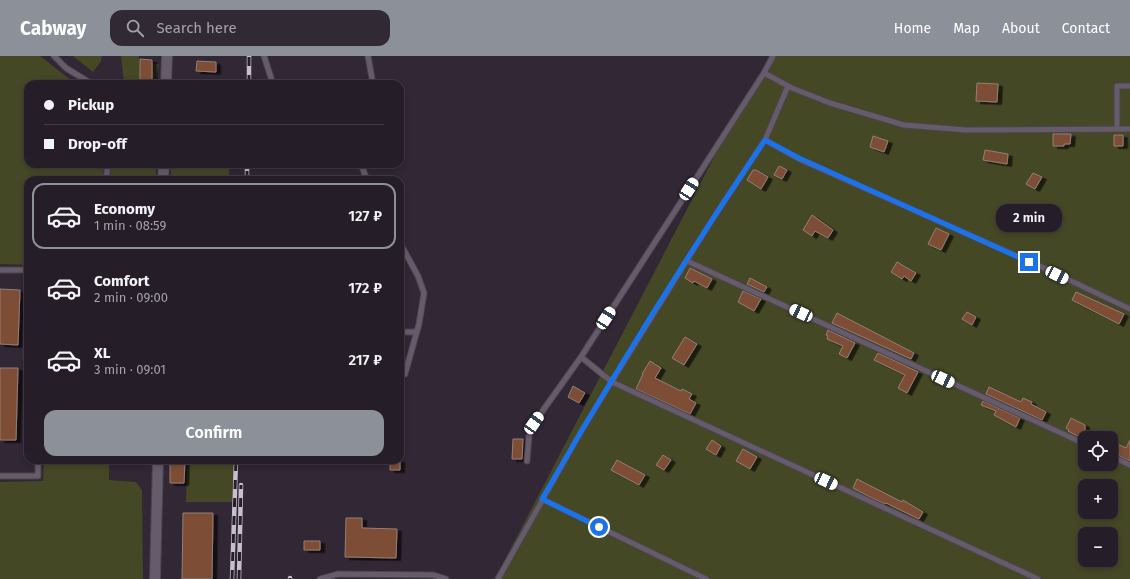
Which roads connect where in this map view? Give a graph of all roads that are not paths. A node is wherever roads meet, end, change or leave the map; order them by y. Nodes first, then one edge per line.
1 (54, 56) edge
2 (167, 56) edge
3 (264, 56) edge
4 (368, 56) edge
5 (773, 56) edge
6 (764, 73) junction
7 (86, 80) edge
8 (166, 80) edge
9 (272, 80) edge
10 (372, 80) edge
11 (788, 86) junction
12 (1130, 86) edge
13 (1117, 129) junction
14 (1130, 129) edge
15 (765, 140) junction
16 (404, 251) edge
17 (687, 261) junction
18 (0, 270) edge
19 (24, 270) edge
20 (1130, 309) edge
21 (404, 332) edge
22 (416, 332) junction
23 (581, 357) junction
24 (405, 374) dead end
25 (612, 382) junction
26 (1078, 441) edge
27 (1118, 459) edge
28 (527, 461) dead end
29 (38, 464) edge
30 (158, 464) edge
31 (1130, 465) edge
32 (0, 476) edge
33 (542, 499) junction
34 (155, 579) edge
35 (320, 579) edge
36 (446, 579) edge
37 (498, 579) edge
38 (706, 579) edge
39 (1038, 579) edge

1 - 7 lane
2 - 8 street
3 - 9 lane
4 - 10 lane
5 - 6 lane
6 - 11 lane
6 - 23 lane
11 - 13 lane
11 - 15 lane
12 - 13 lane
13 - 14 lane
15 - 17 lane
15 - 20 lane
16 - 22 lane
17 - 25 lane
17 - 26 lane
18 - 19 lane
21 - 22 lane
22 - 24 lane
23 - 25 lane
23 - 28 lane
25 - 33 lane
25 - 39 lane
27 - 31 lane
29 - 32 lane
30 - 34 street
33 - 37 lane
33 - 38 lane
35 - 36 lane

